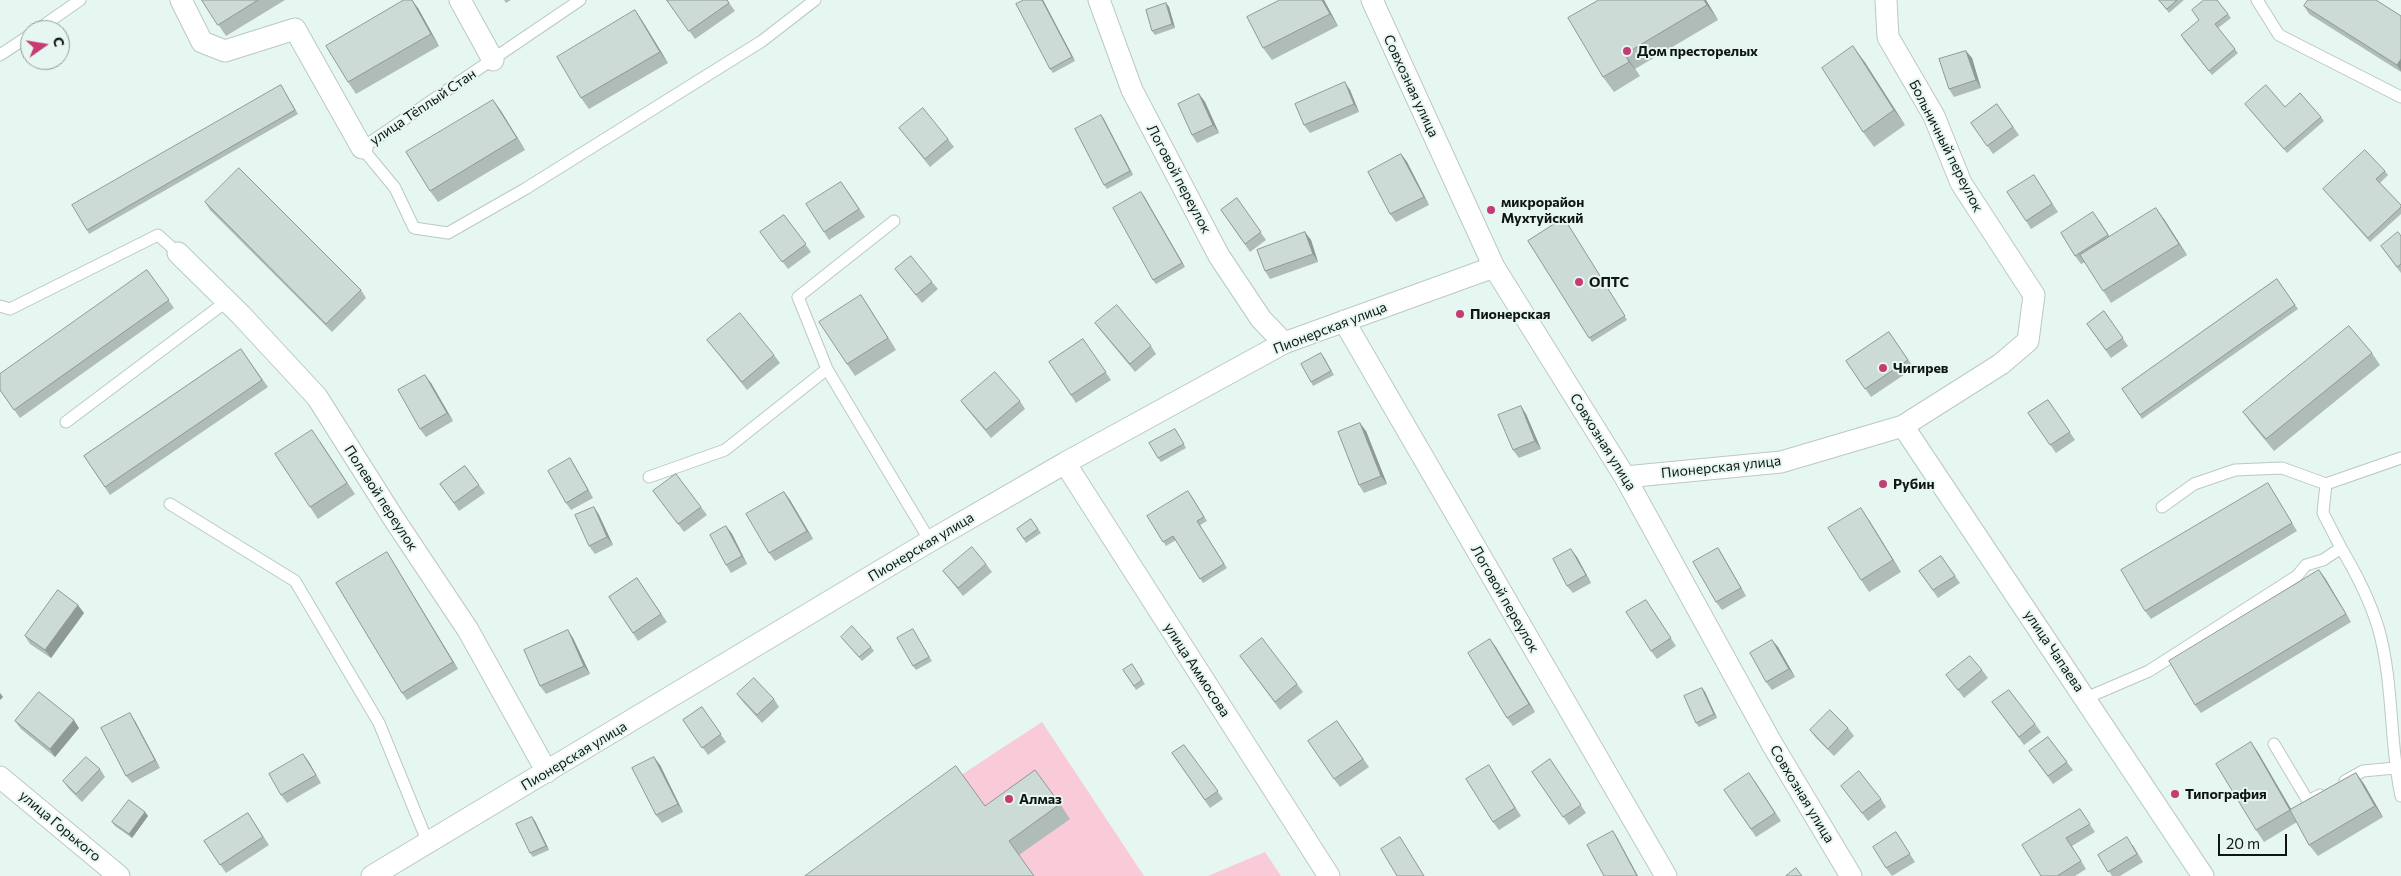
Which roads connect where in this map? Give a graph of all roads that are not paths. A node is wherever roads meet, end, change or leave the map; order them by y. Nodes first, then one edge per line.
1 (80, 0) edge
2 (182, 0) edge
3 (460, 0) edge
4 (580, 0) edge
5 (815, 0) edge
6 (1099, 0) edge
7 (1372, 0) edge
8 (1886, 0) edge
9 (2257, 0) edge
10 (51, 20) edge
11 (20, 42) edge
12 (0, 55) edge
13 (493, 60) junction
14 (2401, 96) edge
15 (362, 148) junction
16 (894, 221) dead end
17 (178, 253) joint
18 (1494, 267) junction
19 (227, 301) junction
20 (0, 306) edge
21 (1344, 321) junction
22 (1284, 343) junction
23 (827, 369) junction
24 (66, 422) dead end
25 (1903, 426) junction
26 (2401, 458) edge
27 (1065, 464) junction
28 (1625, 476) junction
29 (650, 477) dead end
30 (2326, 484) junction
31 (170, 504) dead end
32 (2162, 507) dead end
33 (930, 541) junction
34 (2341, 548) junction
35 (2086, 698) junction
36 (2274, 744) dead end
37 (2395, 768) junction
38 (547, 772) junction
39 (0, 778) edge
40 (2401, 796) edge
41 (428, 843) junction
42 (119, 876) edge
43 (372, 876) edge
44 (1329, 876) edge
45 (1666, 876) edge
46 (1851, 876) edge
47 (2203, 876) edge

1 - 10 lane
2 - 15 street, улица Тёплый Стан
3 - 13 street
4 - 13 lane, улица Тёплый Стан
5 - 15 lane
6 - 22 street, Логовой переулок
7 - 18 street, Совхозная улица
8 - 25 street, Больничный переулок
9 - 14 lane
11 - 12 lane
13 - 15 lane, улица Тёплый Стан
16 - 23 lane
17 - 19 street, Полевой переулок
17 - 20 lane
18 - 21 street, Пионерская улица
18 - 28 street, Совхозная улица
19 - 24 lane
19 - 38 street, Полевой переулок
21 - 22 street, Пионерская улица
21 - 45 street, Логовой переулок
22 - 27 street, Пионерская улица
23 - 29 lane
23 - 33 lane
25 - 28 street, Пионерская улица
25 - 35 street, улица Чапаева
26 - 30 lane
27 - 33 street, Пионерская улица
27 - 44 street, улица Аммосова
28 - 46 street, Совхозная улица
30 - 32 lane
30 - 34 lane
31 - 41 lane
33 - 38 street, Пионерская улица
34 - 35 lane
34 - 37 lane
35 - 47 street, улица Чапаева
36 - 37 lane
37 - 40 lane
38 - 41 street, Пионерская улица
39 - 42 street, улица Горького
41 - 43 street, Пионерская улица

